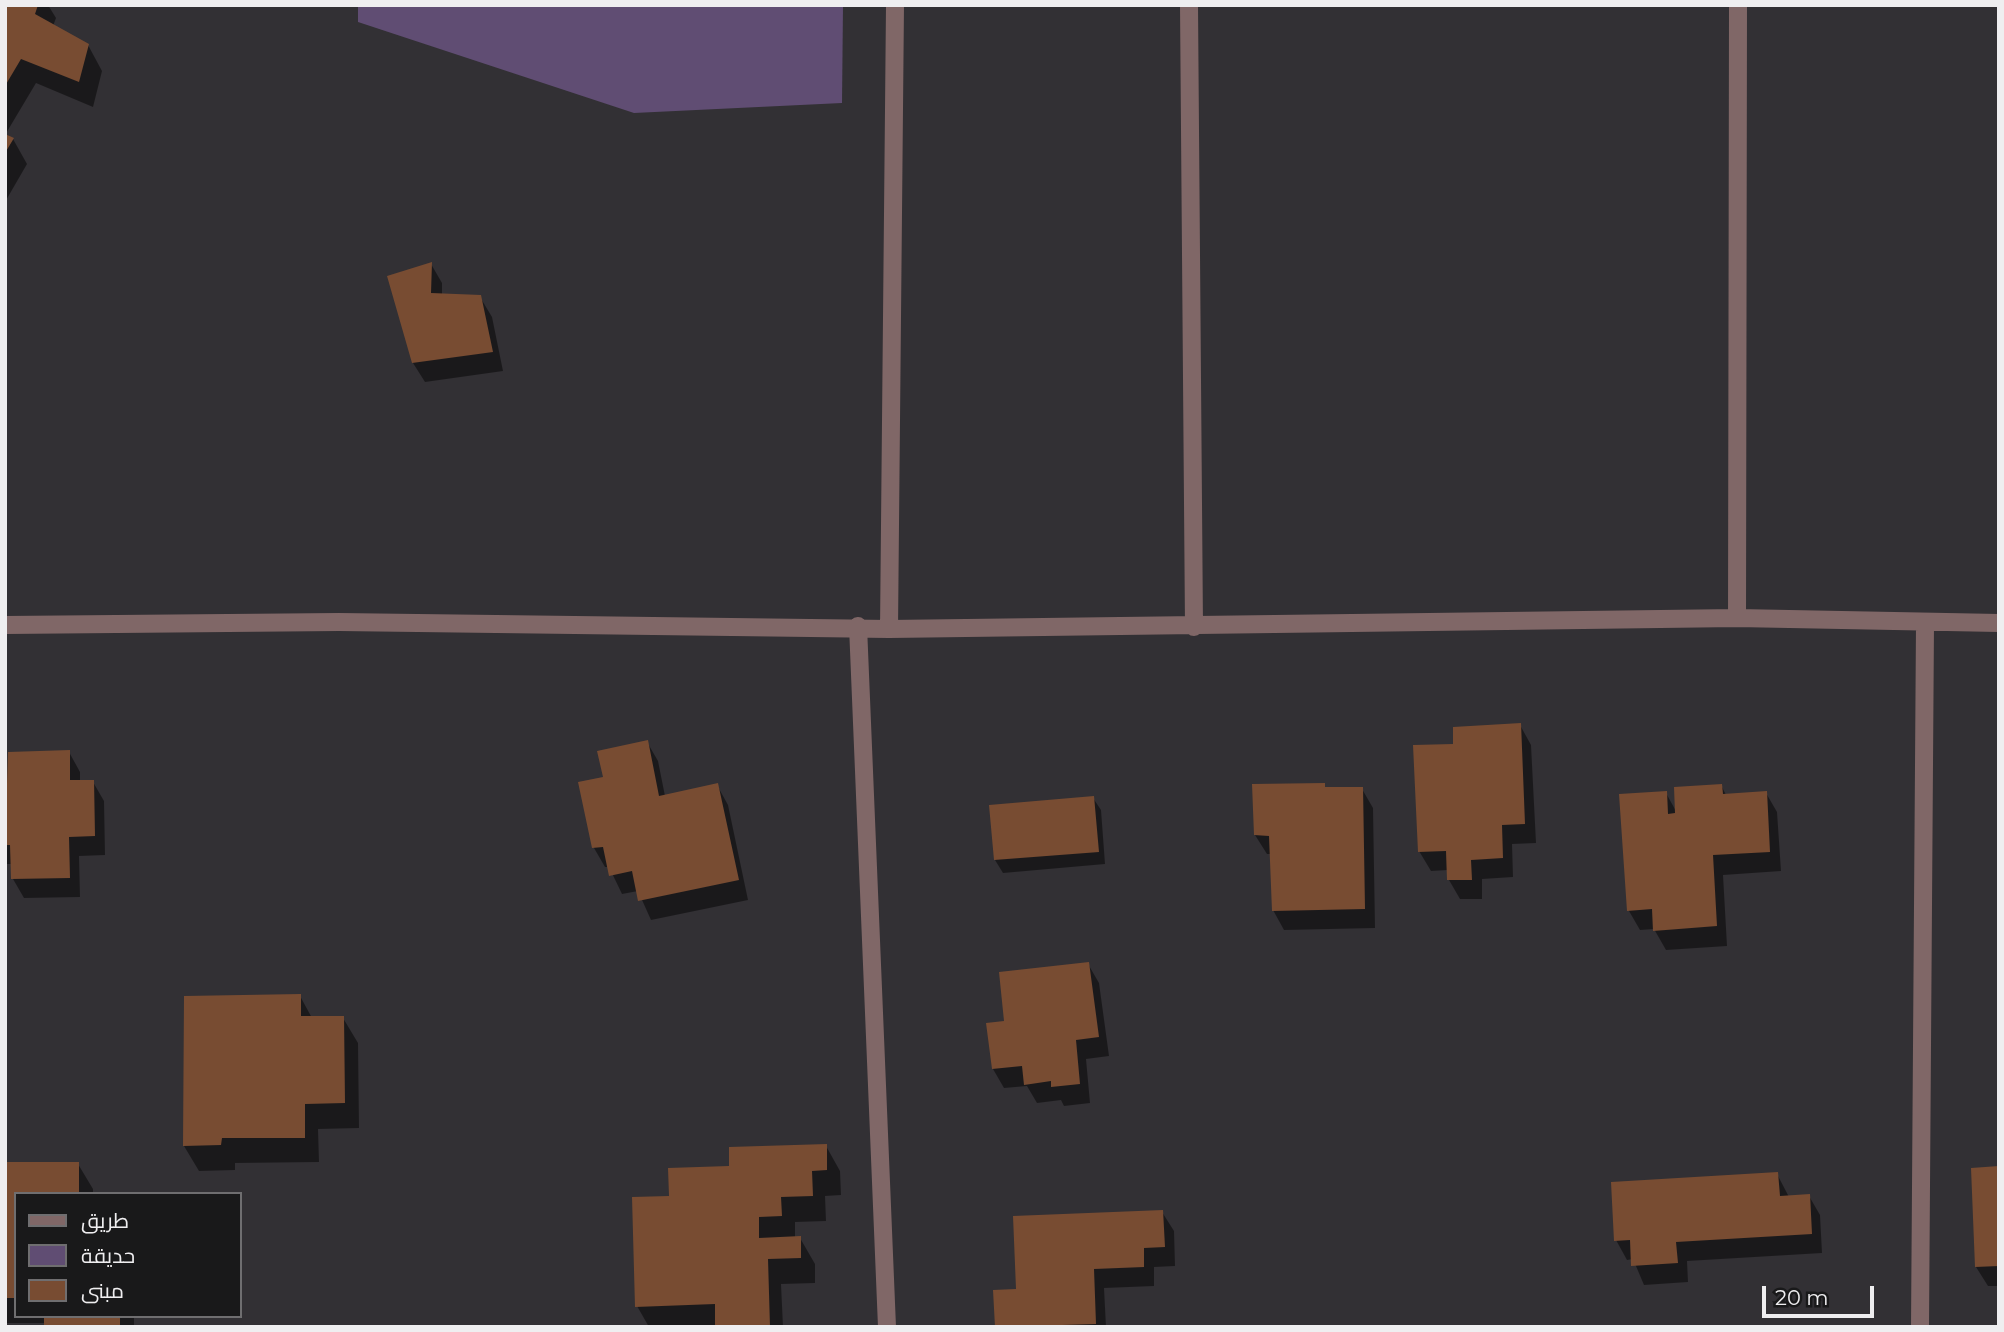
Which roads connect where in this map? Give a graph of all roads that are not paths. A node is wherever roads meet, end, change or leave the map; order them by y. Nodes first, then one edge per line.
1 (895, 5) edge
2 (1189, 5) edge
3 (1738, 5) edge
4 (1737, 618) junction
5 (1925, 624) junction
6 (1999, 624) edge
7 (5, 625) edge
8 (858, 626) junction
9 (1194, 627) junction
10 (889, 629) junction
11 (887, 1327) edge
12 (1920, 1327) edge

1 - 10 street
2 - 9 street
3 - 4 street
4 - 5 street
4 - 9 street
5 - 6 street
5 - 12 street
7 - 8 street
8 - 10 street
8 - 11 street
9 - 10 street

